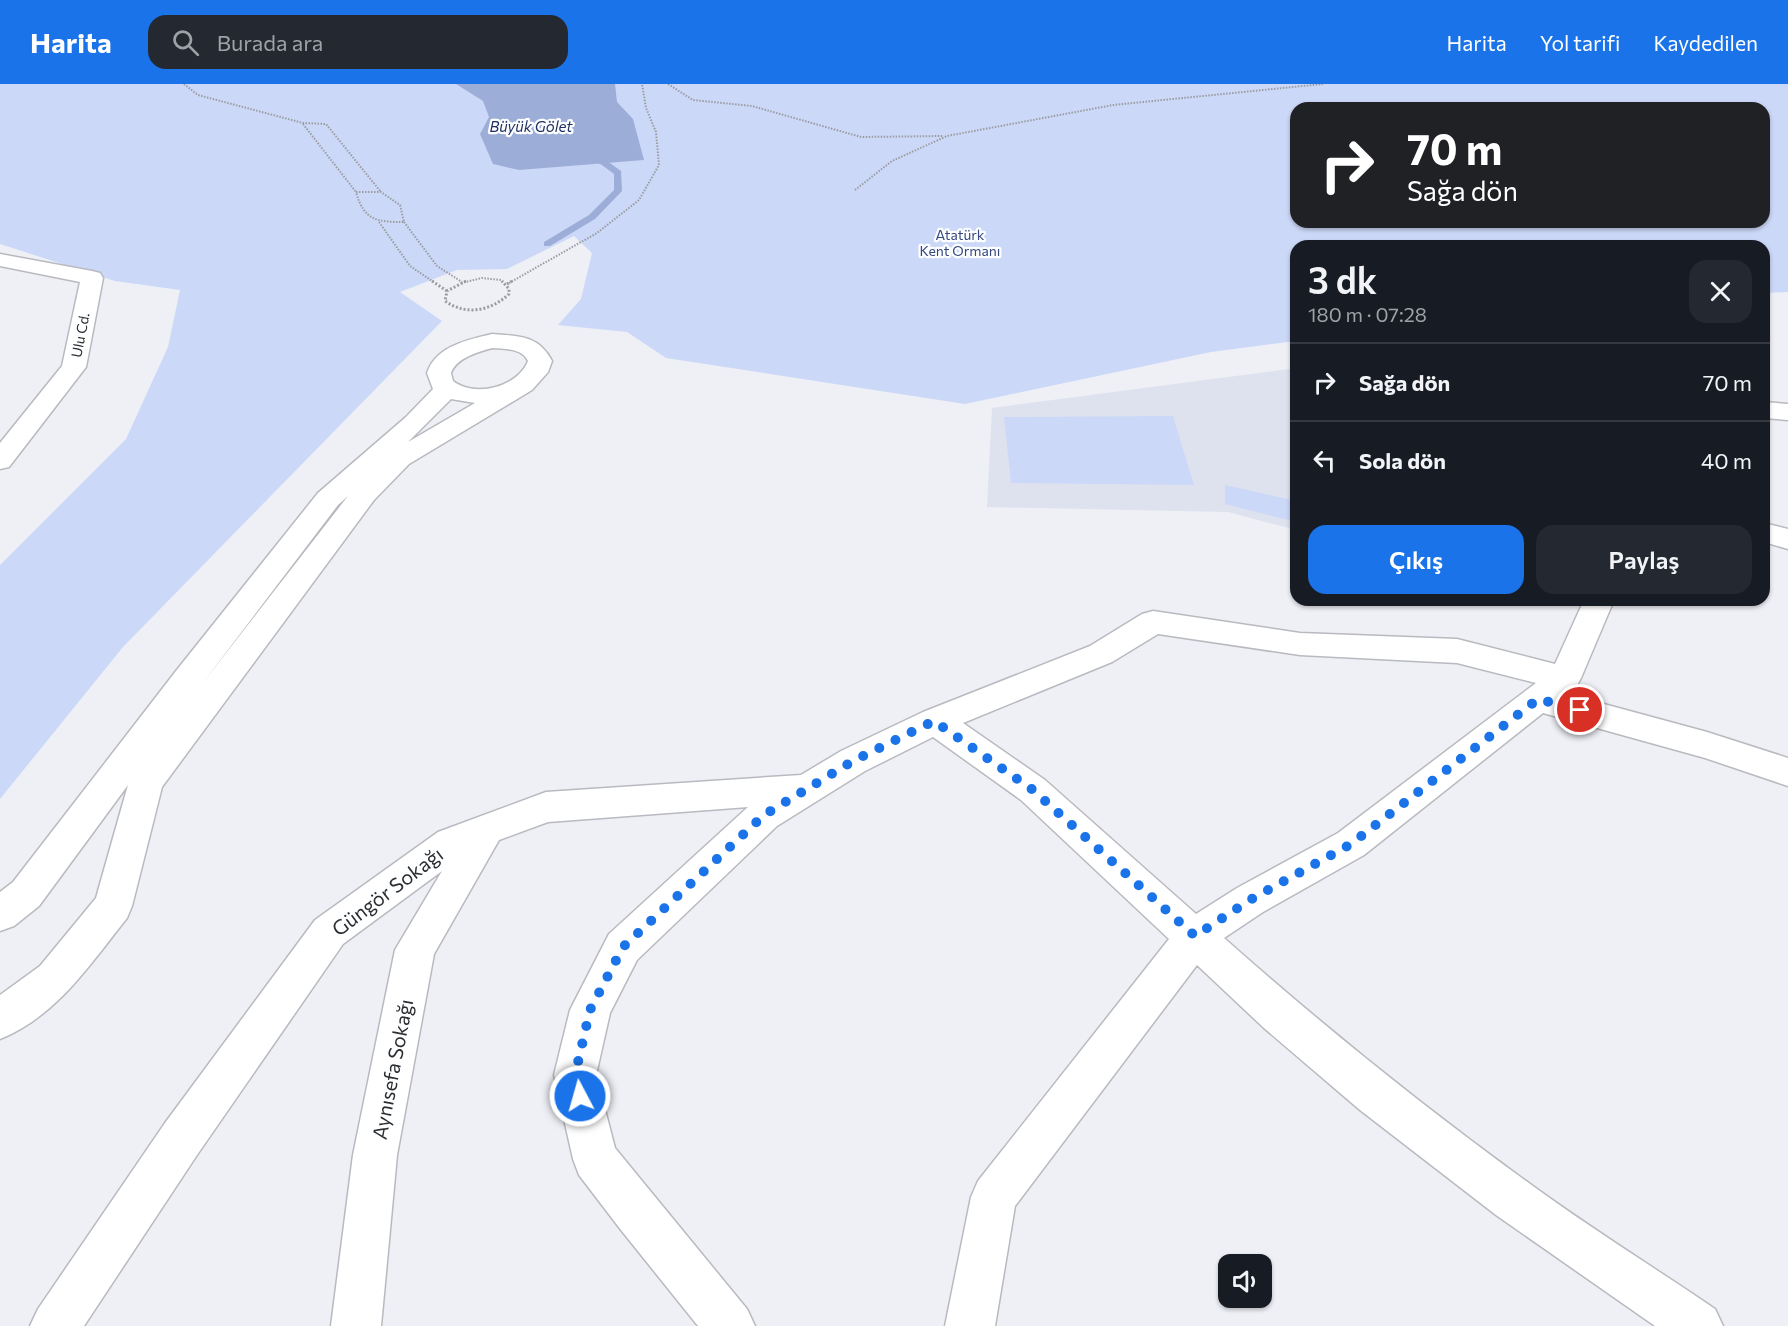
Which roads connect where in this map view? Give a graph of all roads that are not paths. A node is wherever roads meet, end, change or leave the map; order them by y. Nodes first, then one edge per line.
1 (0, 260) edge
2 (523, 385) junction
3 (447, 388) junction
4 (1770, 410) edge
5 (1788, 411) edge
6 (0, 461) edge
7 (1770, 534) edge
8 (1788, 539) edge
9 (1596, 606) edge
10 (1551, 688) junction
11 (934, 721) junction
12 (1788, 772) edge
13 (807, 789) junction
14 (486, 830) junction
15 (0, 914) edge
16 (1195, 936) junction
17 (0, 1019) edge
18 (55, 1326) edge
19 (356, 1326) edge
20 (730, 1326) edge
21 (970, 1326) edge
22 (1698, 1326) edge

1 - 6 street, Ulu Cd.
2 - 3 street
2 - 3 street
2 - 17 street
3 - 15 street
4 - 5 street
7 - 8 street
9 - 10 street
10 - 11 street
10 - 12 street
10 - 16 street
11 - 13 street
11 - 16 street
13 - 14 street, Güngör Sokağı
13 - 20 street
14 - 18 street, Güngör Sokağı
14 - 19 street, Aynısefa Sokağı
16 - 21 street
16 - 22 street

